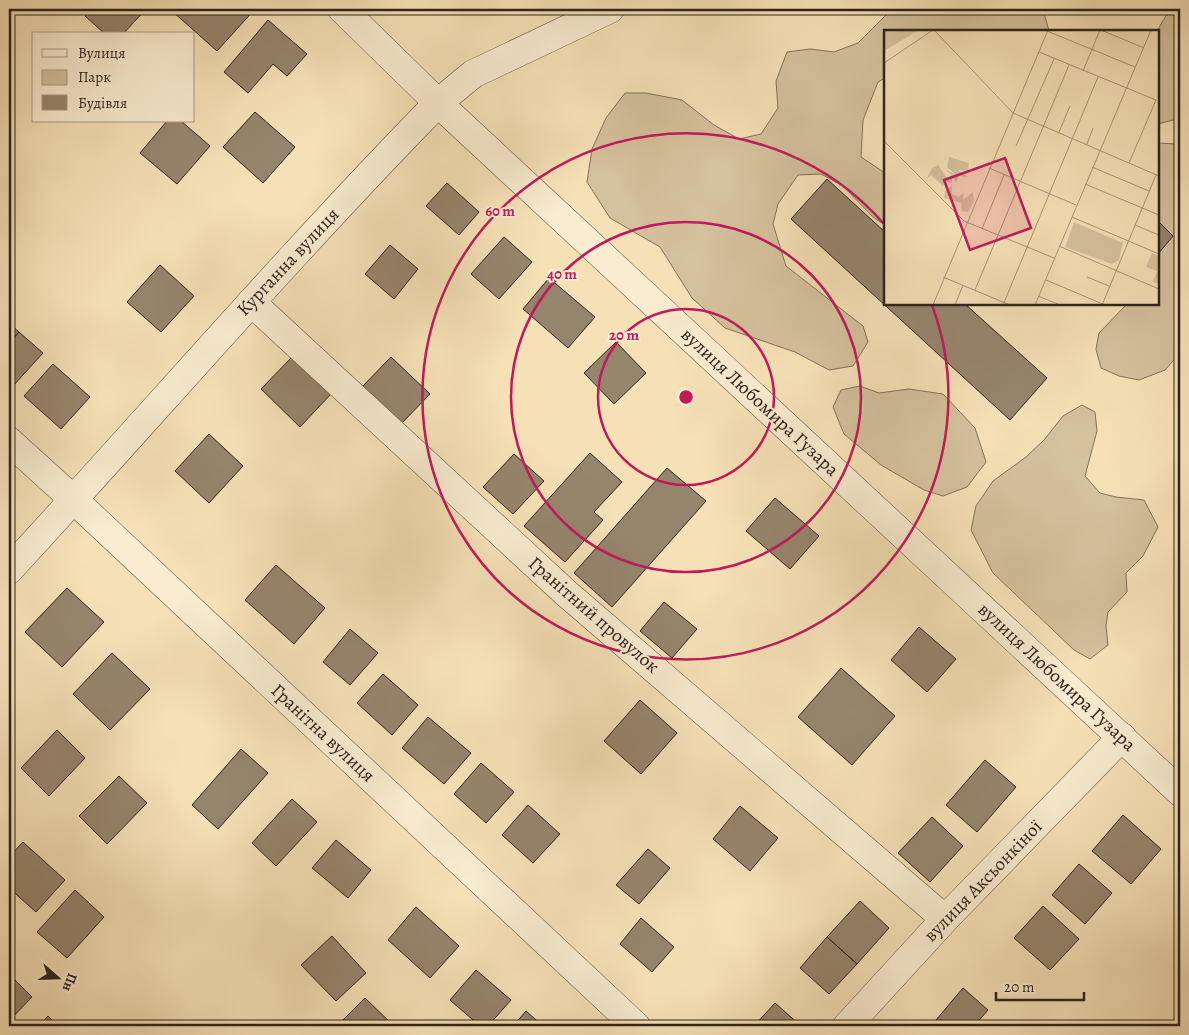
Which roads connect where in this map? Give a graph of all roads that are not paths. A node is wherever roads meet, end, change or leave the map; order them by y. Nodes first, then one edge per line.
1 (342, 9) edge
2 (610, 9) edge
3 (438, 103) junction
4 (251, 302) junction
5 (9, 441) edge
6 (74, 500) junction
7 (9, 570) edge
8 (1122, 737) junction
9 (1180, 792) edge
10 (945, 919) junction
11 (636, 1026) edge
12 (847, 1026) edge

1 - 3 street, вулиця Любомира Гузара
2 - 3 street, Курганна вулиця
3 - 4 street, Курганна вулиця
3 - 8 street, вулиця Любомира Гузара
4 - 6 street, Курганна вулиця
4 - 10 street, Гранітний провулок
5 - 6 street, Гранітна вулиця
6 - 7 street, Курганна вулиця
6 - 11 street, Гранітна вулиця
8 - 9 street, вулиця Любомира Гузара
8 - 10 street, вулиця Аксьонкіної
10 - 12 street, вулиця Аксьонкіної

